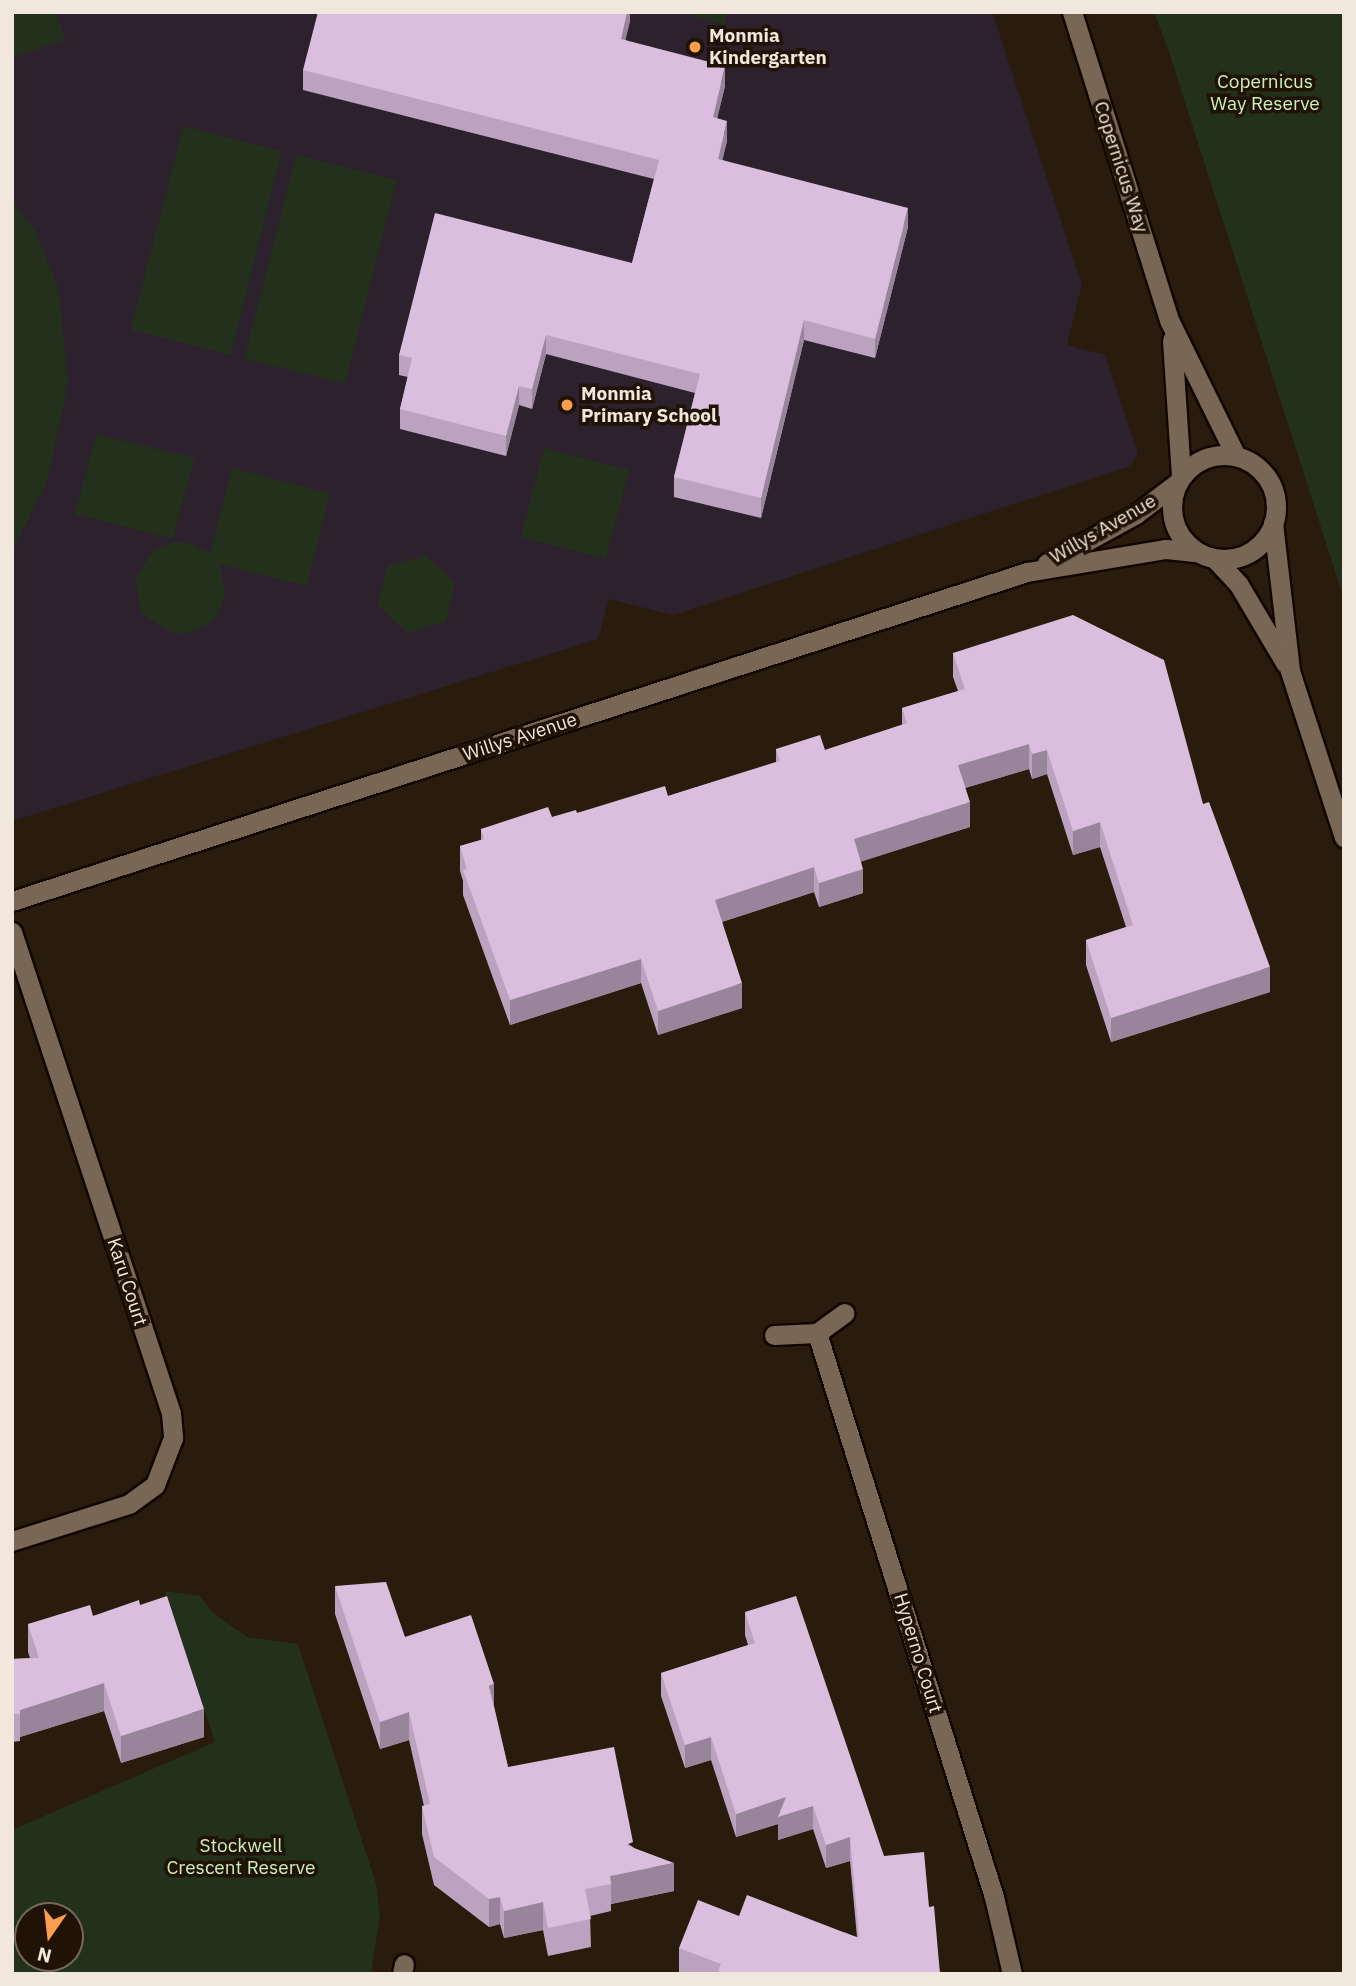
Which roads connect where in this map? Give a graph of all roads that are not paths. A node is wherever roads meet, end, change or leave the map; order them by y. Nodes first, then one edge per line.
1 (1072, 12) edge
2 (1170, 322) junction
3 (1236, 456) junction
4 (1179, 480) junction
5 (1273, 523) junction
6 (1206, 555) junction
7 (1027, 572) junction
8 (1290, 671) junction
9 (1344, 837) edge
10 (12, 901) edge
11 (12, 932) edge
12 (845, 1313) dead end
13 (817, 1333) junction
14 (774, 1335) dead end
15 (12, 1541) edge
16 (1012, 1974) edge

1 - 2 street, Copernicus Way
2 - 3 street, Copernicus Way
2 - 4 street, Copernicus Way
3 - 4 street
3 - 5 street
4 - 6 street
4 - 7 street, Willys Avenue
5 - 6 street
5 - 8 street
6 - 7 street, Willys Avenue
6 - 8 street
7 - 10 street, Willys Avenue
8 - 9 street
11 - 15 street, Karu Court
12 - 13 street
13 - 14 street
13 - 16 street, Hyperno Court

